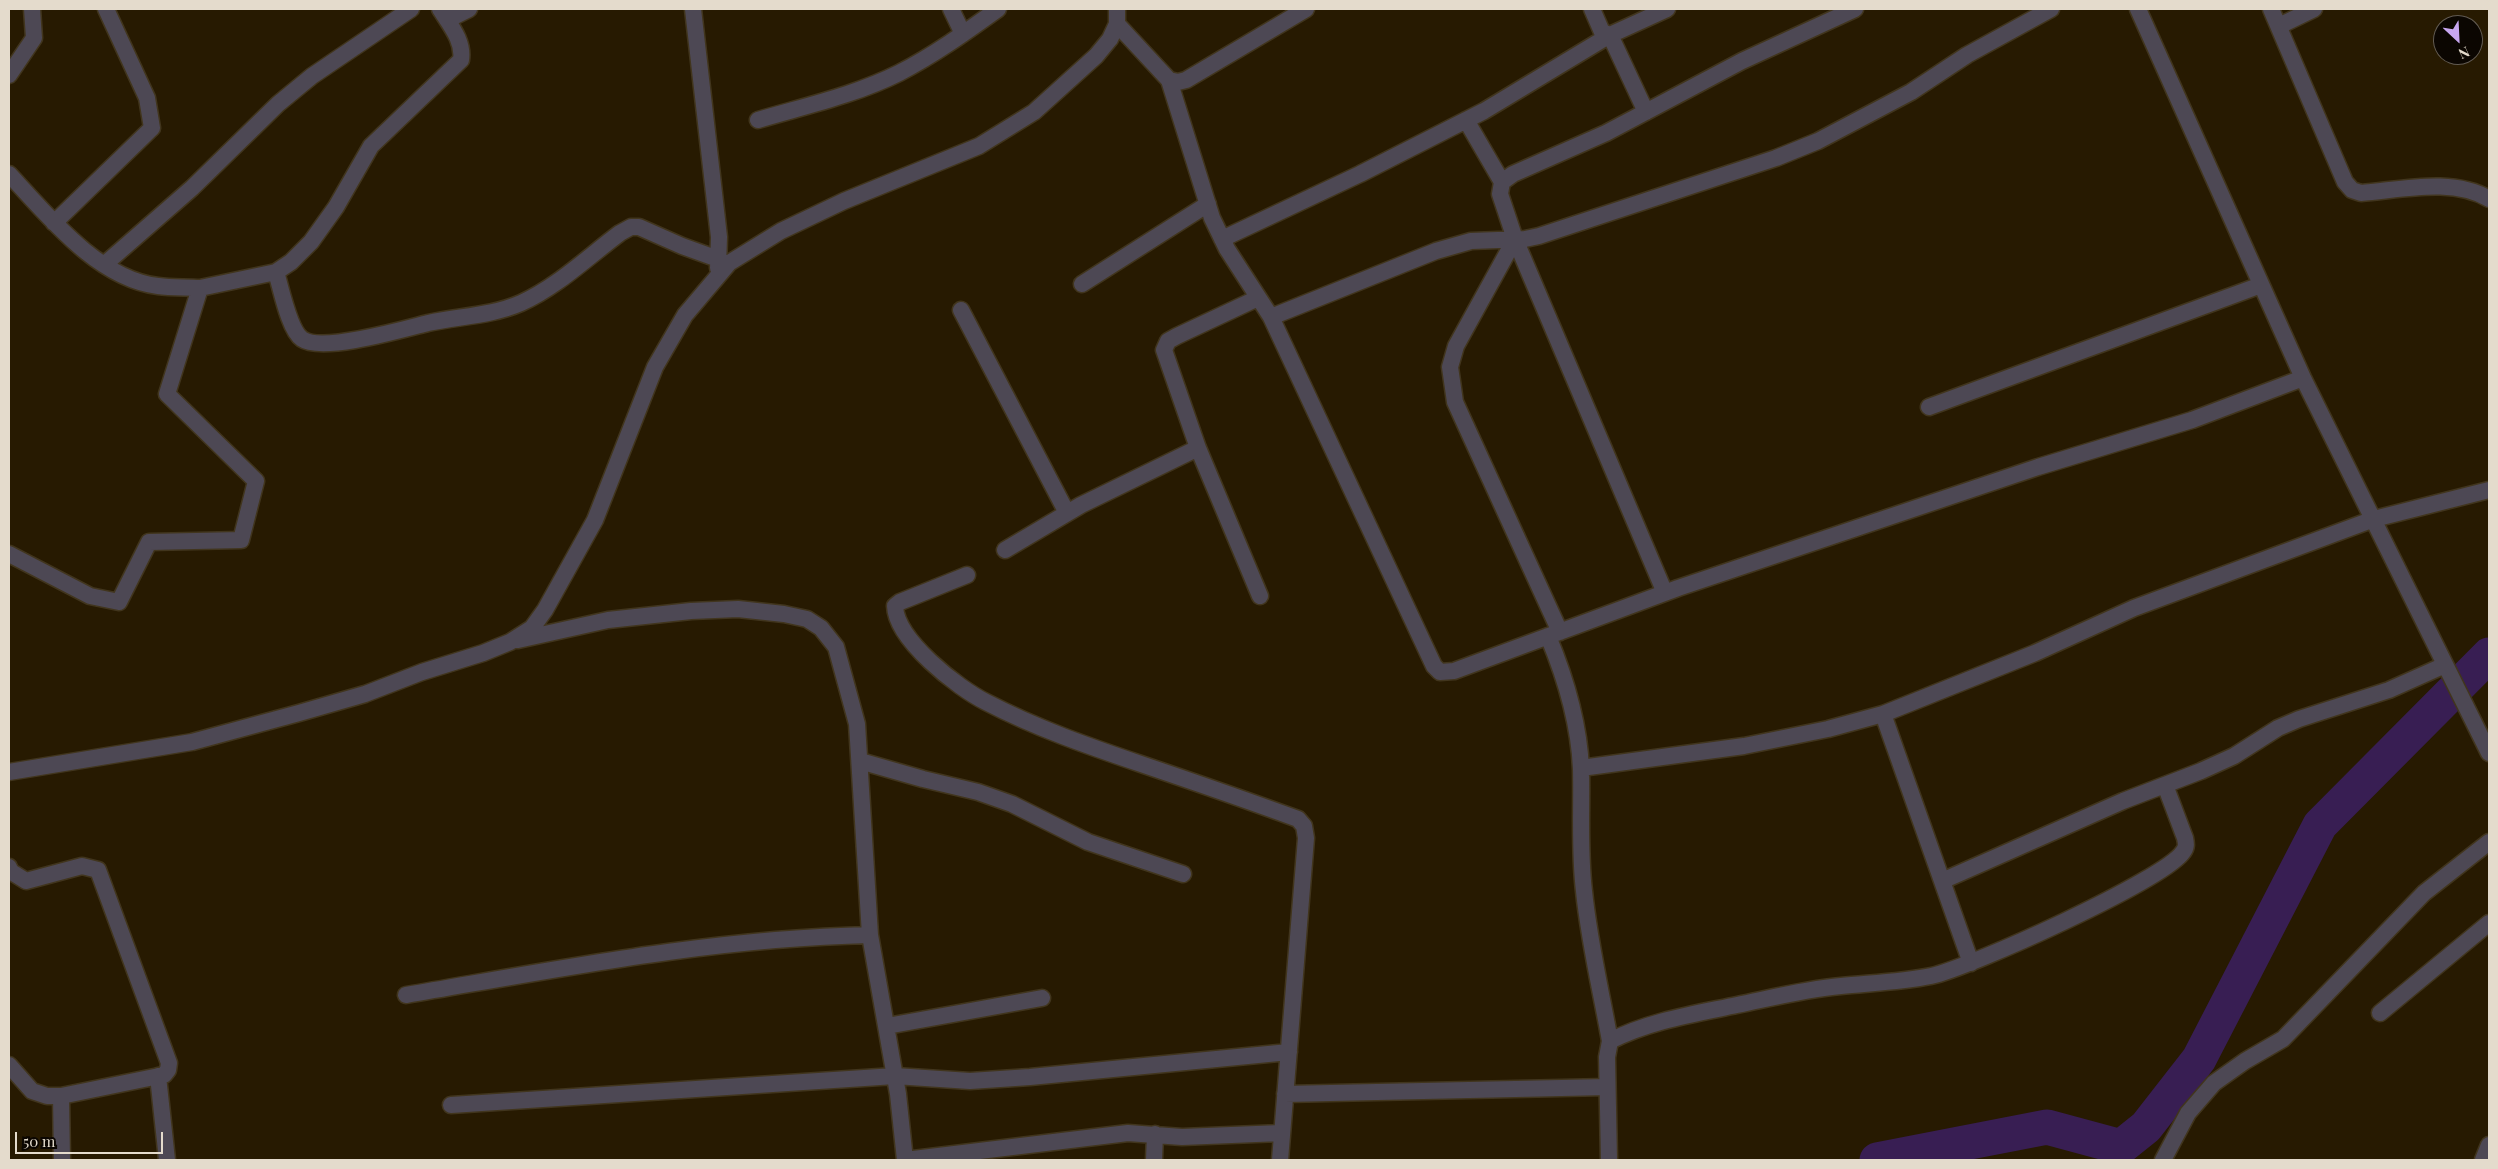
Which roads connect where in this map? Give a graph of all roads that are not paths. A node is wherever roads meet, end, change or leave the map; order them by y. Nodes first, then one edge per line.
1 (32, 9) edge
2 (106, 9) edge
3 (412, 9) edge
4 (469, 9) edge
5 (694, 9) edge
6 (951, 9) edge
7 (998, 9) edge
8 (1306, 9) edge
9 (1592, 9) edge
10 (1667, 9) edge
11 (1855, 9) edge
12 (2051, 9) edge
13 (2138, 9) edge
14 (2271, 9) edge
15 (2314, 9) edge
16 (443, 15) edge
17 (1117, 17) edge
18 (2279, 26) junction
19 (963, 34) junction
20 (1610, 35) junction
21 (9, 75) edge
22 (1169, 80) junction
23 (1646, 112) junction
24 (758, 120) dead end
25 (1466, 120) junction
26 (9, 174) edge
27 (1502, 182) junction
28 (2489, 199) edge
29 (1208, 204) junction
30 (54, 223) junction
31 (1515, 239) junction
32 (1222, 240) junction
33 (723, 261) junction
34 (105, 264) junction
35 (276, 272) junction
36 (1082, 284) dead end
37 (2261, 285) junction
38 (200, 288) junction
39 (1258, 298) junction
40 (961, 310) dead end
41 (1271, 317) junction
42 (2303, 378) junction
43 (1929, 407) dead end
44 (1198, 448) junction
45 (2489, 490) edge
46 (1068, 513) junction
47 (2374, 520) junction
48 (1005, 550) dead end
49 (9, 554) edge
50 (967, 575) dead end
51 (1665, 593) junction
52 (1260, 596) dead end
53 (1554, 634) junction
54 (510, 642) junction
55 (2448, 671) junction
56 (1883, 714) junction
57 (2489, 753) edge
58 (860, 761) junction
59 (1581, 768) junction
60 (9, 772) edge
61 (2165, 784) junction
62 (2489, 842) edge
63 (9, 870) edge
64 (1183, 874) dead end
65 (1942, 881) junction
66 (2489, 922) edge
67 (870, 935) junction
68 (1971, 963) junction
69 (406, 994) dead end
70 (1042, 998) dead end
71 (2380, 1013) dead end
72 (886, 1026) junction
73 (1610, 1041) junction
74 (1289, 1052) junction
75 (9, 1066) edge
76 (158, 1076) junction
77 (895, 1076) junction
78 (1608, 1087) junction
79 (1285, 1094) junction
80 (61, 1096) junction
81 (451, 1105) dead end
82 (1281, 1133) junction
83 (1155, 1134) junction
84 (2489, 1144) edge
85 (1007, 1154) edge
86 (62, 1160) edge
87 (168, 1160) edge
88 (905, 1160) edge
89 (1154, 1160) edge
90 (1280, 1160) edge
91 (1609, 1160) edge
92 (2163, 1160) edge
93 (2483, 1160) edge

1 - 21 street
2 - 30 street
3 - 34 street
4 - 16 street
5 - 33 street
6 - 19 street
7 - 19 street
8 - 22 street
9 - 20 street
10 - 20 street
11 - 23 street
12 - 31 street
13 - 37 street
14 - 18 street
15 - 18 street
16 - 35 street
17 - 22 street
17 - 33 street
18 - 28 street
19 - 24 street
20 - 23 street
20 - 25 street
22 - 29 street
23 - 27 street
25 - 27 street
25 - 32 street
26 - 30 street
27 - 31 street
29 - 32 street
29 - 36 street
30 - 34 street
31 - 41 street
31 - 51 street
31 - 53 street
32 - 39 street
33 - 35 street
33 - 54 street
34 - 38 street
35 - 38 street
37 - 42 street
37 - 43 street
38 - 49 street
39 - 41 street
39 - 44 street
40 - 46 street
41 - 53 street
42 - 47 street
42 - 51 street
44 - 46 street
44 - 52 street
45 - 47 street
46 - 48 street
47 - 55 street
47 - 56 street
50 - 74 street
51 - 53 street
53 - 59 street
54 - 58 street
54 - 60 street
55 - 57 street
55 - 61 street
56 - 59 street
56 - 65 street
58 - 64 street
58 - 67 street
59 - 73 street
61 - 65 street
61 - 68 street
62 - 92 street
63 - 76 street
65 - 68 street
66 - 71 street
67 - 69 street
67 - 72 street
68 - 73 street
70 - 72 street
72 - 77 street
73 - 78 street
74 - 77 street
74 - 79 street
75 - 80 street
76 - 80 street
76 - 87 street
77 - 81 street
77 - 88 street
78 - 79 street
78 - 91 street
79 - 82 street
80 - 86 street
82 - 83 street
82 - 90 street
83 - 85 street
83 - 89 street
84 - 93 street
85 - 88 street

